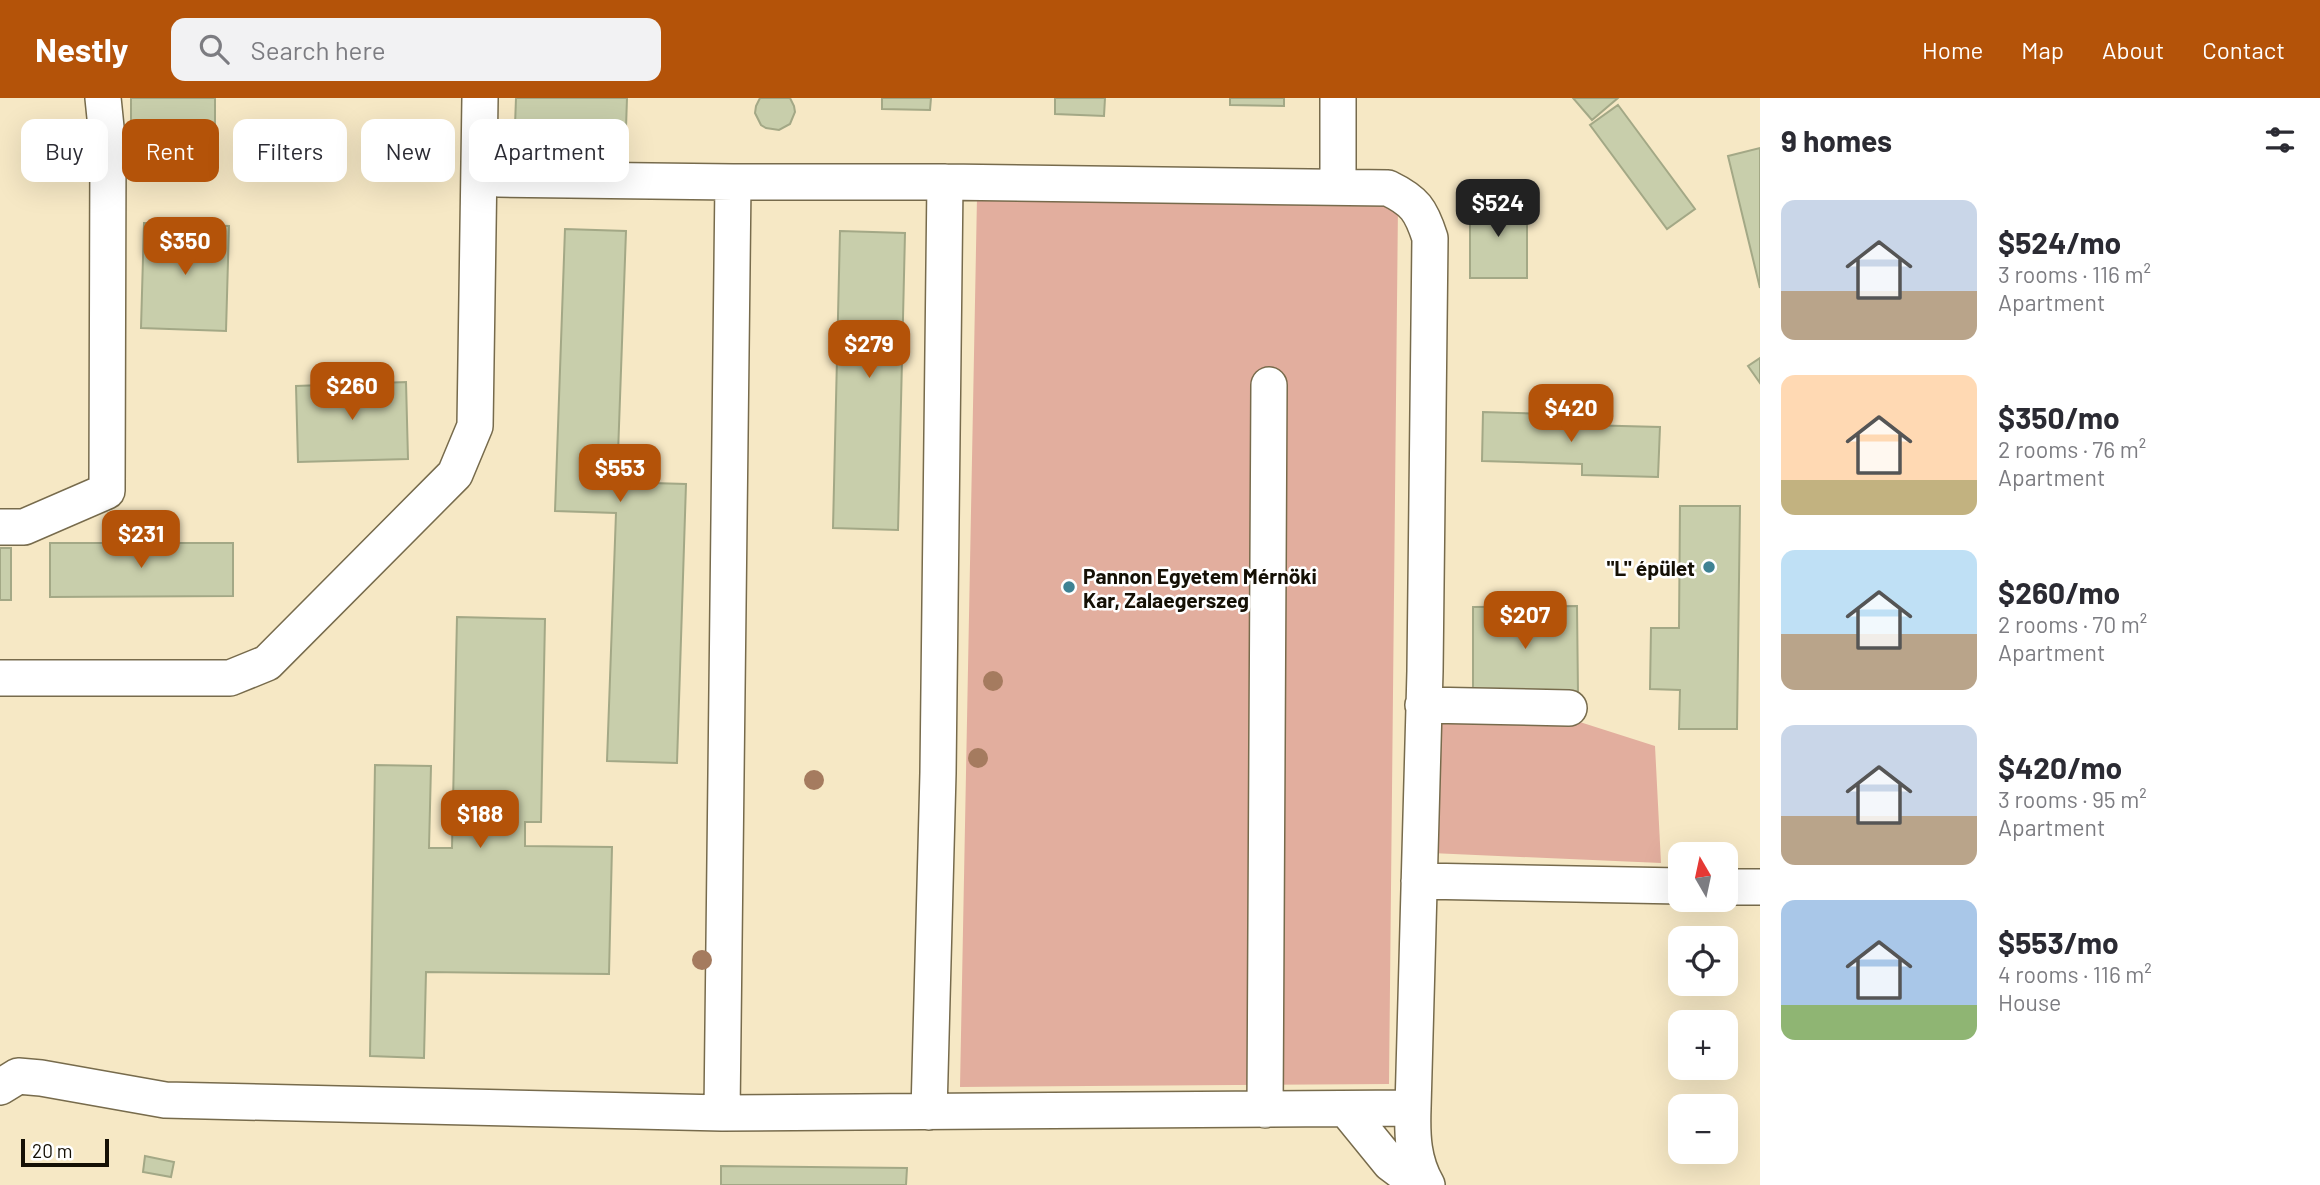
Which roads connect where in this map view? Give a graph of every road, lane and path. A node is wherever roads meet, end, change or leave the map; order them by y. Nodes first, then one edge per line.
1 (103, 98) edge
2 (480, 98) edge
3 (1338, 98) edge
4 (629, 180) edge
5 (733, 182) junction
6 (945, 183) junction
7 (1338, 186) junction
8 (1269, 384) dead end
9 (0, 527) edge
10 (0, 678) edge
11 (1423, 705) junction
12 (1569, 708) dead end
13 (1419, 881) junction
14 (1668, 886) edge
15 (1738, 887) edge
16 (1760, 887) edge
17 (0, 1087) edge
18 (1413, 1108) junction
19 (1346, 1109) junction
20 (1265, 1110) junction
21 (929, 1112) junction
22 (722, 1113) junction
23 (1419, 1185) edge
24 (1427, 1185) edge

1 - 9 street
2 - 10 street
3 - 7 street
4 - 5 street
5 - 6 street
5 - 22 street
6 - 7 street
6 - 21 street
7 - 11 street
8 - 20 street
11 - 12 street
11 - 13 street
13 - 14 street
13 - 18 street
15 - 16 street
17 - 22 street
18 - 19 street
18 - 24 street
19 - 20 street
19 - 23 street
20 - 21 street
21 - 22 street

